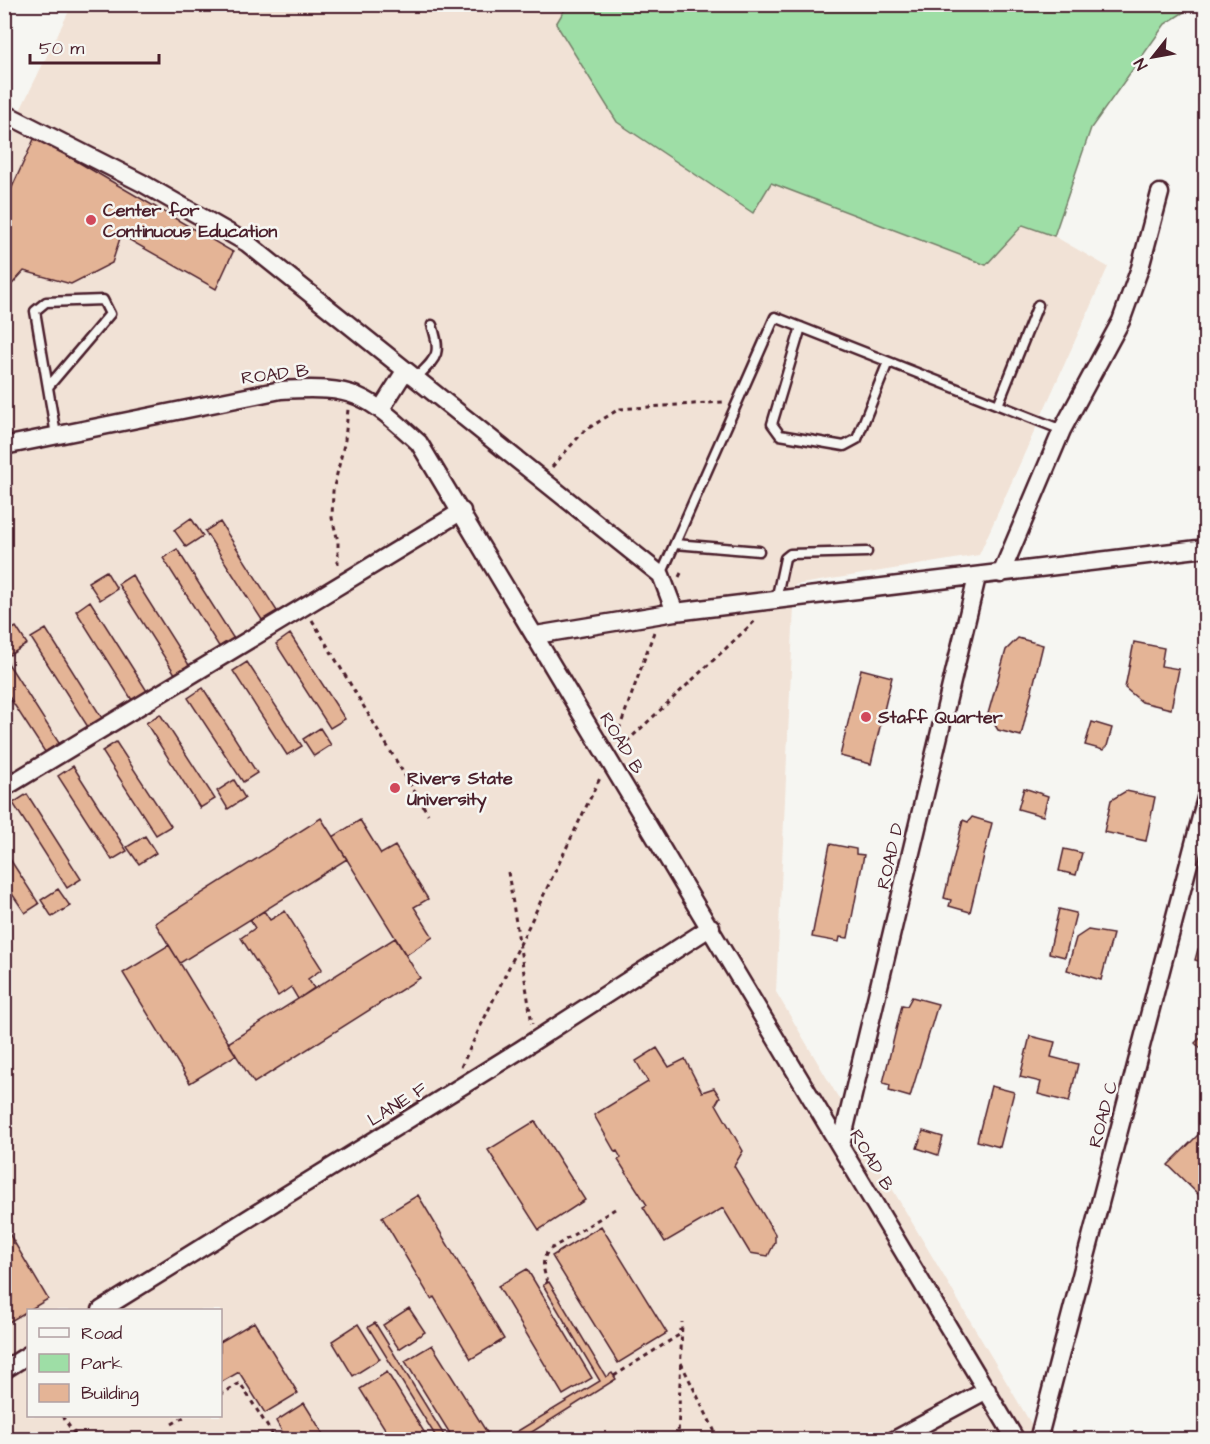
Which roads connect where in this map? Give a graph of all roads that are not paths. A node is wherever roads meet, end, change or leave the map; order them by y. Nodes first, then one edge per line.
1 (4, 112) edge
2 (1160, 193) dead end
3 (1038, 305) dead end
4 (432, 324) dead end
5 (801, 327) junction
6 (888, 362) junction
7 (410, 375) junction
8 (48, 387) junction
9 (998, 405) junction
10 (381, 409) junction
11 (1062, 430) junction
12 (56, 435) junction
13 (4, 446) edge
14 (462, 511) junction
15 (675, 544) junction
16 (1206, 548) edge
17 (759, 551) dead end
18 (867, 552) dead end
19 (1001, 574) junction
20 (661, 575) junction
21 (978, 577) junction
22 (776, 600) junction
23 (668, 608) junction
24 (536, 635) junction
25 (4, 788) edge
26 (1206, 798) edge
27 (711, 927) junction
28 (841, 1145) junction
29 (104, 1309) edge
30 (27, 1356) edge
31 (4, 1370) edge
32 (987, 1390) junction
33 (894, 1440) edge
34 (1016, 1440) edge
35 (1038, 1440) edge

1 - 7 street
2 - 11 street
3 - 9 lane
4 - 7 lane
5 - 6 lane
5 - 6 lane
5 - 15 lane
6 - 9 lane
7 - 10 street
7 - 20 street
8 - 8 lane
8 - 12 lane
9 - 11 lane
10 - 12 street, ROAD B
10 - 14 street, ROAD B
11 - 19 street
12 - 13 street, ROAD B
14 - 24 street, ROAD B
14 - 25 street
15 - 17 lane
15 - 20 lane
16 - 19 street
18 - 22 lane
19 - 21 street
20 - 23 street
21 - 22 street
21 - 28 street, ROAD D
22 - 23 street
23 - 24 street
24 - 27 street, ROAD B
26 - 35 street, ROAD C
27 - 28 street, ROAD B
27 - 29 street, LANE F
28 - 32 street, ROAD B
30 - 31 street
32 - 33 street
32 - 34 street, ROAD B

